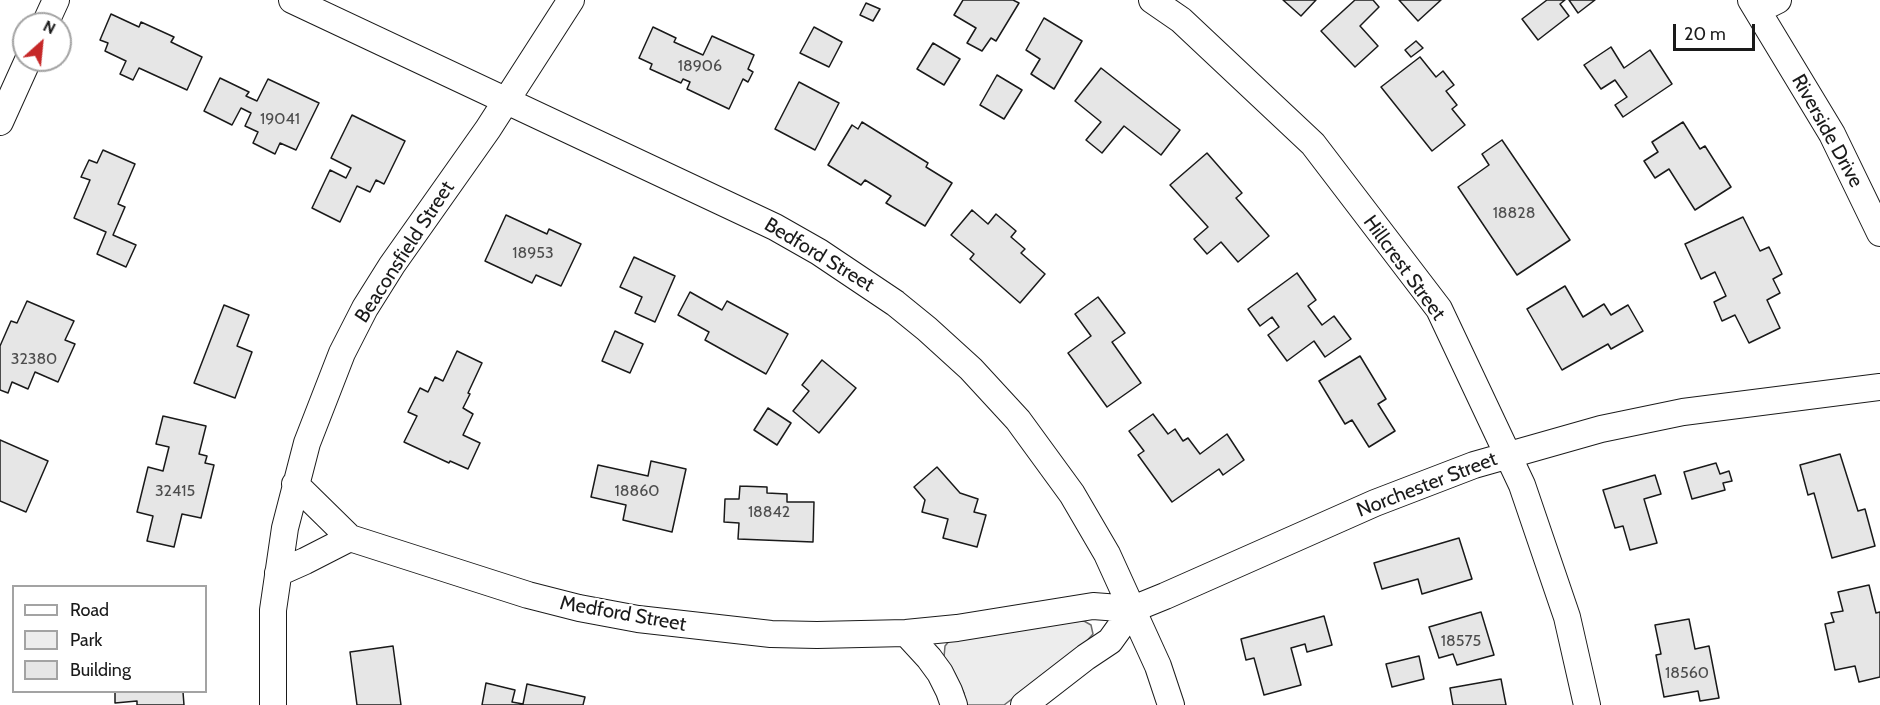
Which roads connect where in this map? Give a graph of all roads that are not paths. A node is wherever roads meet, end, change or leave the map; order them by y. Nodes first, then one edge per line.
1 (292, 0) edge
2 (571, 0) edge
3 (1152, 0) edge
4 (1762, 3) edge
5 (23, 72) edge
6 (507, 100) junction
7 (0, 122) edge
8 (1880, 233) edge
9 (1880, 387) edge
10 (1508, 454) junction
11 (295, 484) junction
12 (350, 538) junction
13 (278, 573) junction
14 (1133, 609) junction
15 (906, 633) junction
16 (273, 705) edge
17 (954, 705) edge
18 (1024, 705) edge
19 (1171, 705) edge
20 (1587, 705) edge

1 - 6 street, Bedford Street
2 - 6 street, Beaconsfield Street
3 - 10 street, Hillcrest Street
4 - 8 street, Riverside Drive
5 - 7 street
6 - 11 street, Beaconsfield Street
6 - 14 street, Bedford Street
9 - 10 street, Norchester Street
10 - 14 street, Norchester Street
10 - 20 street, Hillcrest Street
11 - 12 street, Medford Street
11 - 13 street, Beaconsfield Street
12 - 13 street
12 - 15 street, Medford Street
13 - 16 street, Beaconsfield Street
14 - 15 street, Medford Street
14 - 18 street
14 - 19 street, Bedford Street
15 - 17 street

